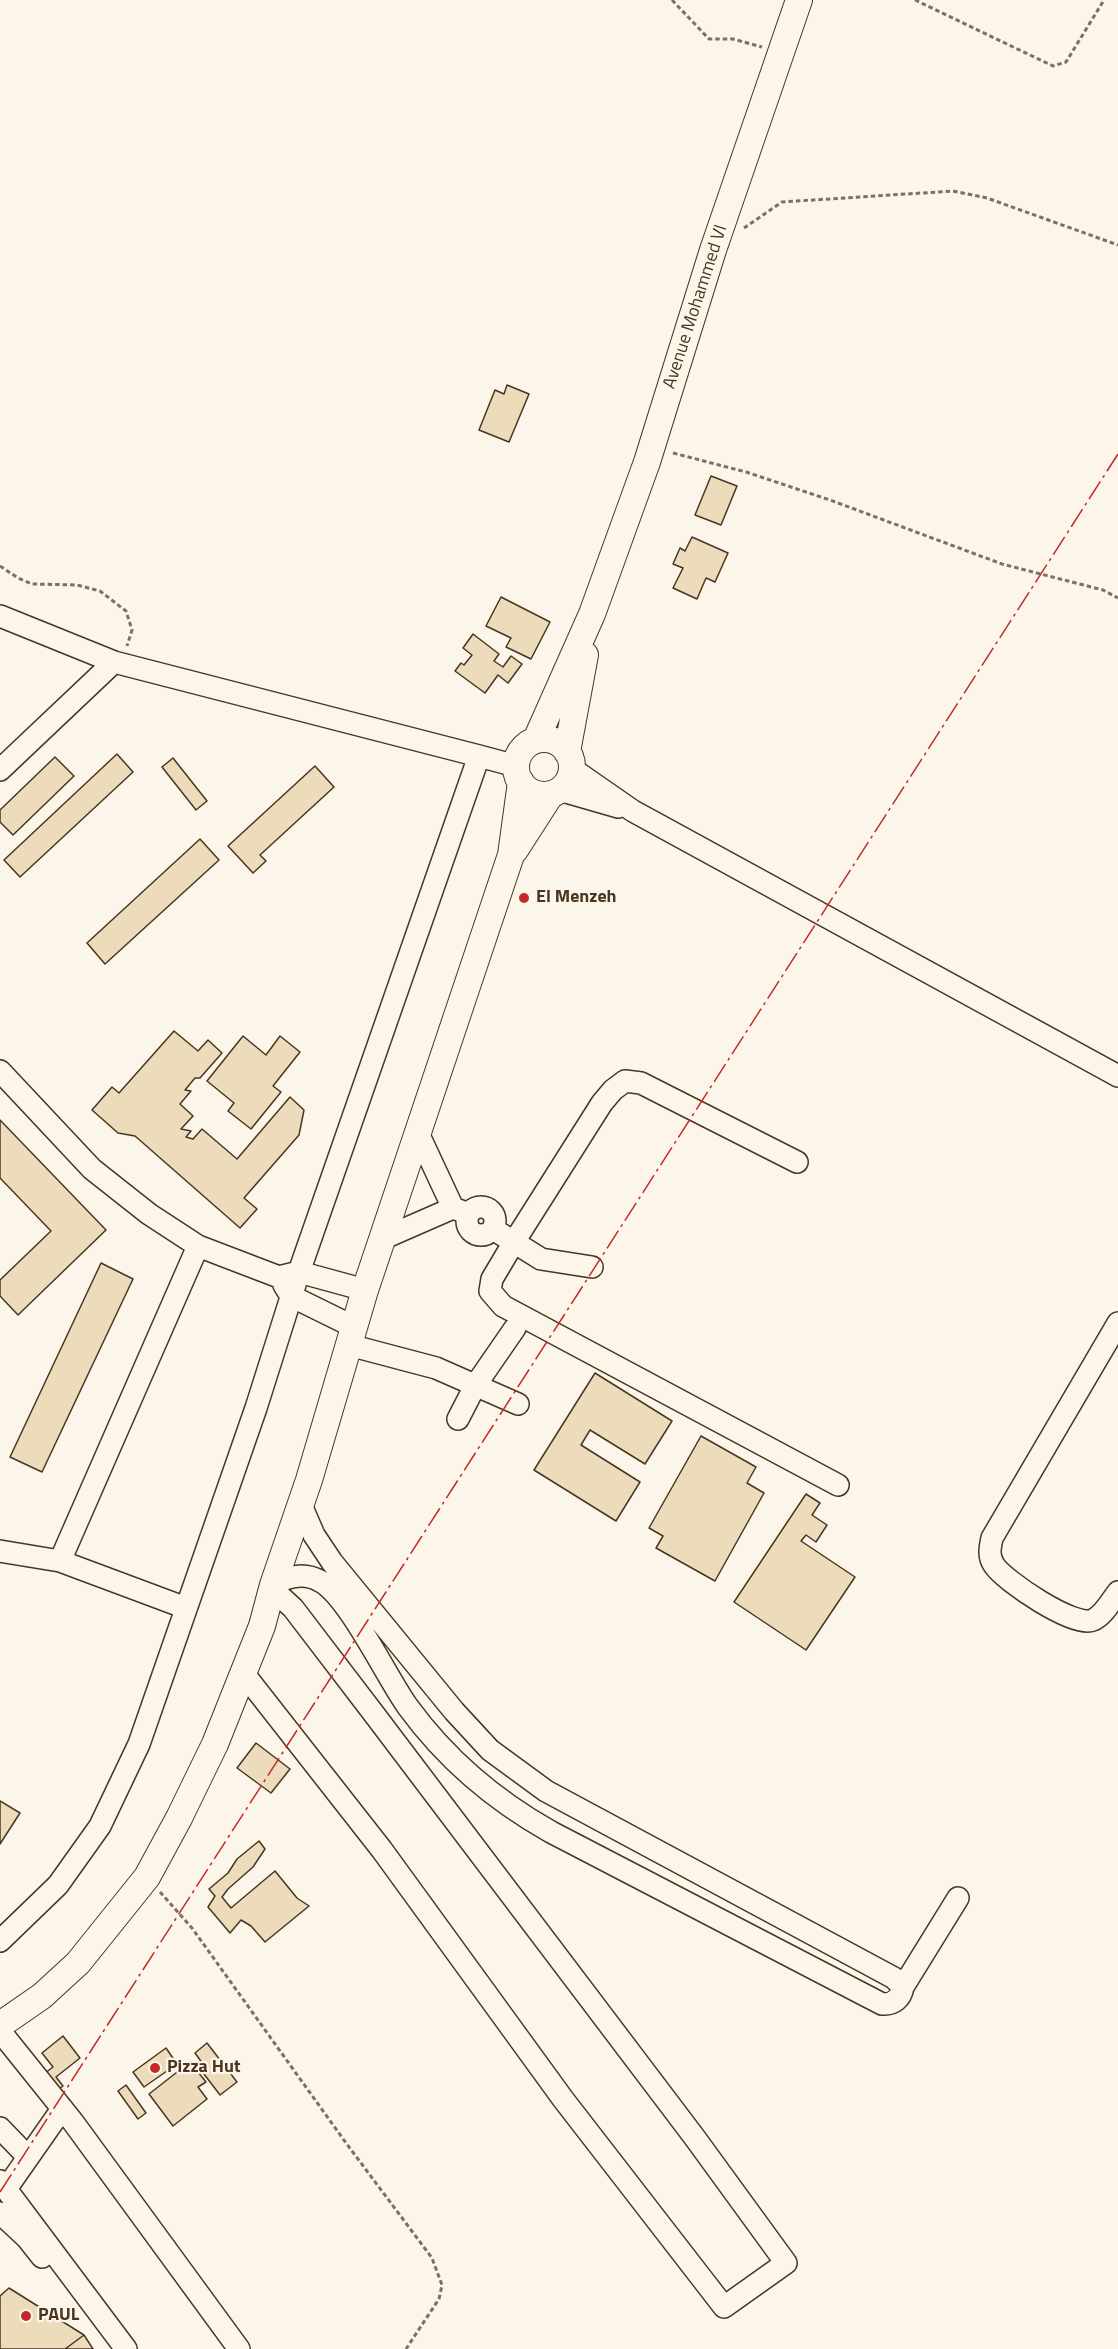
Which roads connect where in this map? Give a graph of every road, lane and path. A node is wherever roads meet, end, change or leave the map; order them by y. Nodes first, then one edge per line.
1 (672, 0) edge
2 (915, 0) edge
3 (1104, 0) edge
4 (799, 4) edge
5 (781, 52) junction
6 (742, 229) dead end
7 (1118, 245) edge
8 (651, 447) junction
9 (0, 566) edge
10 (1118, 598) edge
11 (592, 614) junction
12 (0, 616) edge
13 (114, 662) junction
14 (536, 740) junction
15 (479, 756) junction
16 (569, 760) junction
17 (0, 771) edge
18 (518, 774) junction
19 (555, 792) junction
20 (633, 811) junction
21 (512, 855) junction
22 (0, 1071) edge
23 (1118, 1076) edge
24 (418, 1133) junction
25 (797, 1162) dead end
26 (461, 1211) junction
27 (382, 1239) junction
28 (514, 1242) junction
29 (198, 1246) junction
30 (592, 1268) dead end
31 (289, 1274) junction
32 (365, 1290) junction
33 (291, 1296) junction
34 (1118, 1323) edge
35 (515, 1328) dead end
36 (351, 1336) junction
37 (475, 1386) junction
38 (518, 1404) dead end
39 (458, 1419) dead end
40 (838, 1485) dead end
41 (301, 1504) junction
42 (0, 1551) edge
43 (60, 1561) junction
44 (272, 1587) junction
45 (1118, 1592) edge
46 (349, 1596) junction
47 (186, 1608) junction
48 (244, 1674) junction
49 (147, 1877) junction
50 (958, 1898) dead end
51 (0, 1941) edge
52 (903, 1987) junction
53 (0, 2025) edge
54 (0, 2031) edge
55 (62, 2109) junction
56 (0, 2128) edge
57 (28, 2157) junction
58 (3, 2185) edge
59 (0, 2213) edge
60 (111, 2349) edge
61 (126, 2349) edge
62 (239, 2349) edge
63 (406, 2349) edge

1 - 5 path
2 - 3 path
4 - 5 main road, Avenue Mohammed VI
5 - 8 main road, Avenue Mohammed VI
6 - 7 path
8 - 10 path
8 - 11 main road, Avenue Mohammed VI
9 - 13 path
11 - 14 main road
11 - 16 main road
12 - 13 street
13 - 15 street
13 - 17 street
14 - 16 main road
14 - 18 main road
15 - 18 street
15 - 31 street
16 - 19 main road
16 - 20 street
18 - 19 main road
18 - 21 main road
19 - 20 street
19 - 21 main road
20 - 23 street
21 - 24 main road
22 - 29 street
24 - 26 street
24 - 27 main road
25 - 28 street
26 - 27 street
26 - 28 street
27 - 32 main road
28 - 30 street
28 - 40 street
29 - 31 street
29 - 43 street
31 - 32 street
31 - 33 street
32 - 36 main road
33 - 36 street
33 - 47 street
34 - 45 street
35 - 37 street
36 - 37 street
36 - 41 main road
37 - 38 street
37 - 39 street
41 - 44 main road
41 - 46 street
42 - 43 street
43 - 47 street
44 - 46 street
44 - 48 main road
44 - 48 street
46 - 52 street
46 - 52 street
47 - 51 street
48 - 49 main road
49 - 53 main road
49 - 63 path
50 - 52 street
54 - 55 street
55 - 57 street
55 - 62 street
56 - 57 street
57 - 58 street
58 - 61 street
59 - 60 street

